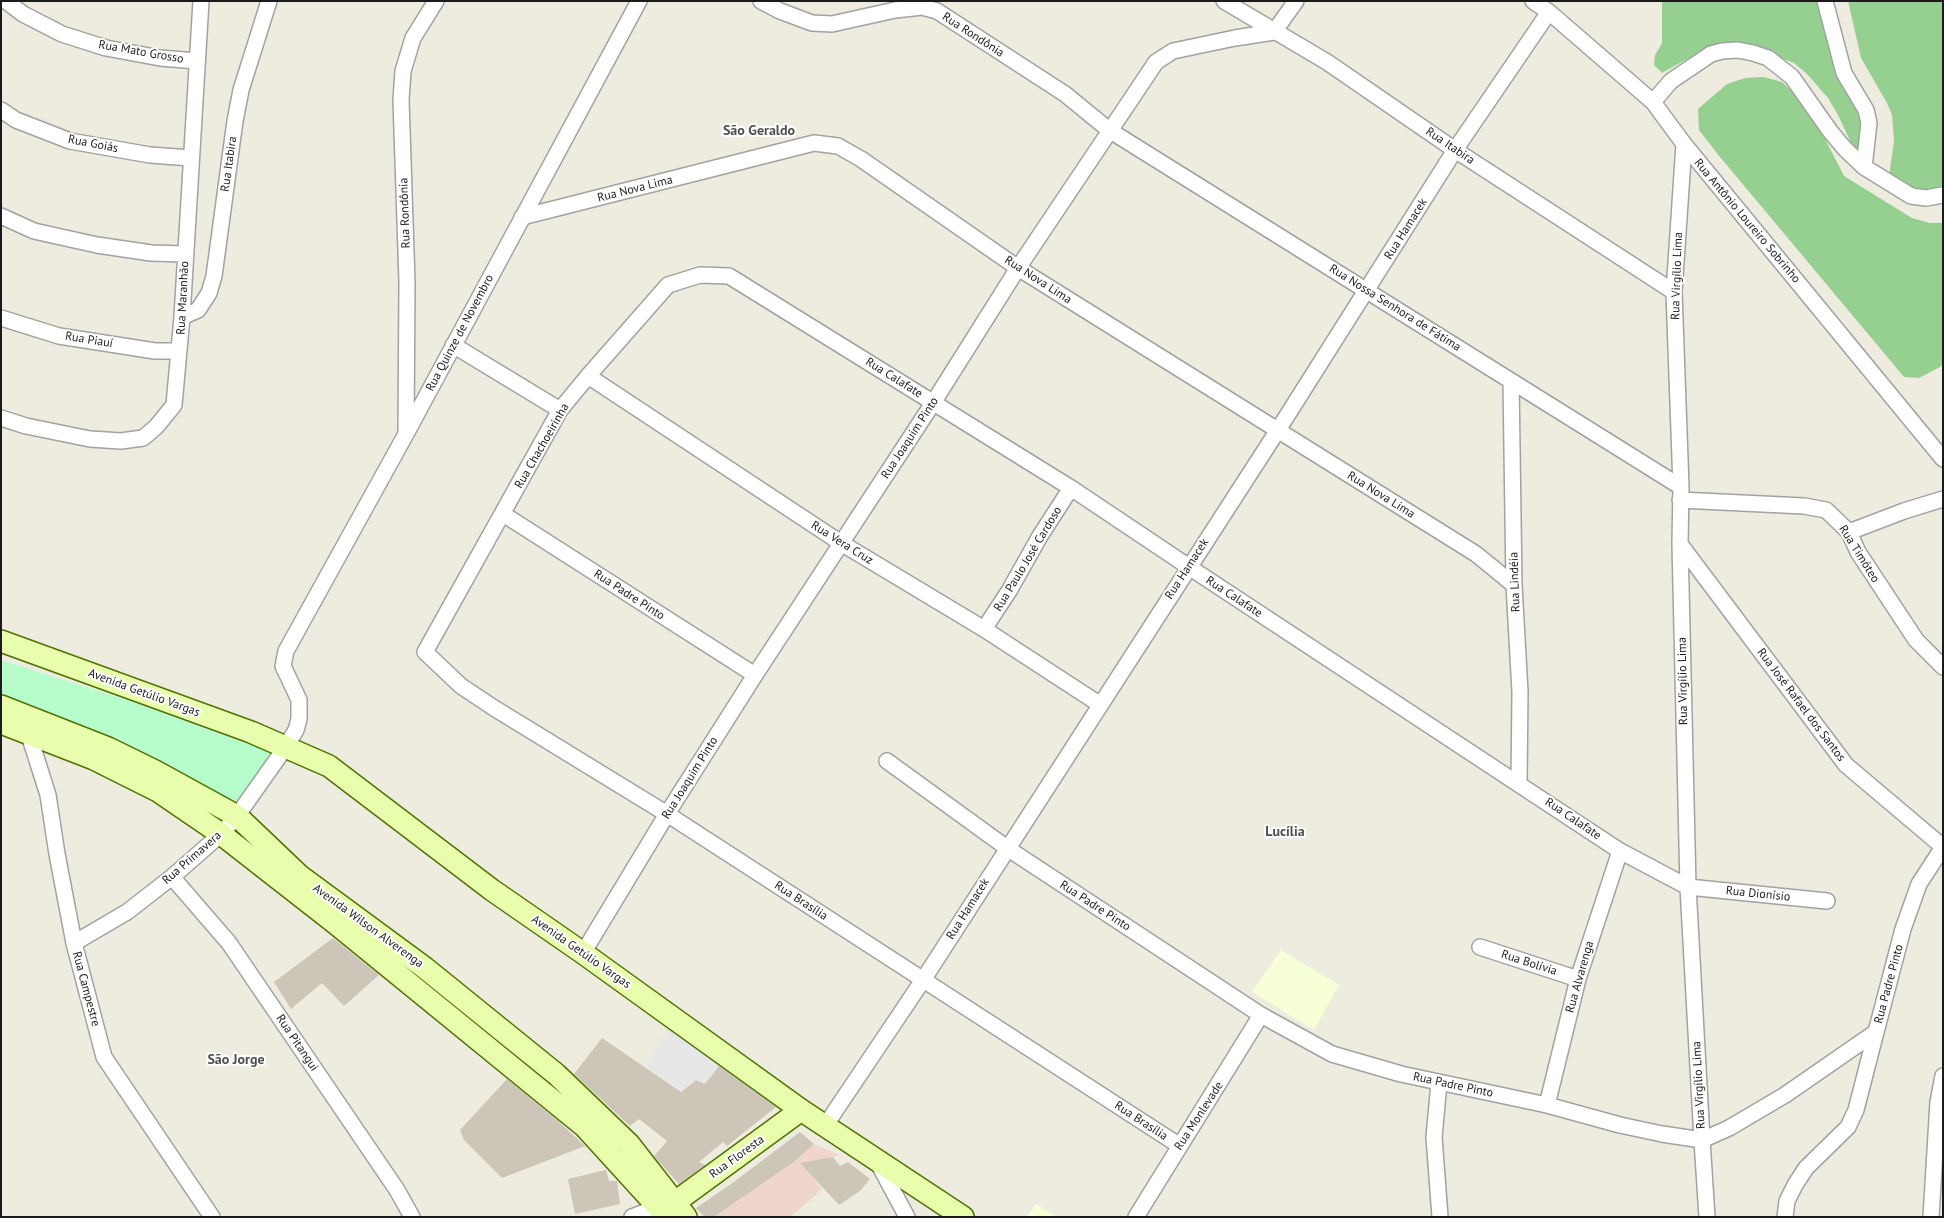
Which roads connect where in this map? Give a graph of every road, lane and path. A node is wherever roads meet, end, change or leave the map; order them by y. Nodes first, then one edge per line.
1 (6, 1) edge
2 (201, 1) edge
3 (269, 1) edge
4 (436, 1) edge
5 (639, 1) edge
6 (762, 1) edge
7 (1224, 1) edge
8 (1296, 1) edge
9 (1533, 1) edge
10 (1825, 1) edge
11 (1549, 12) junction
12 (1274, 32) junction
13 (197, 61) junction
14 (1653, 102) junction
15 (1, 110) edge
16 (1109, 130) junction
17 (1684, 144) junction
18 (1455, 150) junction
19 (191, 158) junction
20 (1864, 167) junction
21 (1943, 195) edge
22 (1, 216) edge
23 (522, 217) junction
24 (185, 254) junction
25 (1018, 268) junction
26 (729, 276) joint
27 (1368, 290) junction
28 (1674, 292) junction
29 (1, 318) edge
30 (182, 318) junction
31 (453, 345) junction
32 (179, 351) junction
33 (588, 376) junction
34 (1511, 381) junction
35 (933, 403) junction
36 (560, 410) junction
37 (1, 418) edge
38 (1278, 430) junction
39 (406, 434) junction
40 (1943, 459) edge
41 (1071, 488) junction
42 (1680, 494) junction
43 (1943, 499) edge
44 (503, 514) junction
45 (1849, 532) junction
46 (841, 543) junction
47 (1680, 544) junction
48 (1189, 568) junction
49 (1514, 585) junction
50 (984, 629) junction
51 (1, 641) edge
52 (425, 652) joint
53 (1942, 666) edge
54 (755, 675) junction
55 (1101, 703) junction
56 (1, 706) edge
57 (1, 723) edge
58 (28, 732) junction
59 (286, 748) junction
60 (886, 761) dead end
61 (1520, 783) junction
62 (667, 814) junction
63 (237, 816) junction
64 (221, 834) junction
65 (1943, 847) edge
66 (1007, 848) junction
67 (1620, 850) junction
68 (172, 877) junction
69 (1688, 887) junction
70 (1828, 901) dead end
71 (74, 943) junction
72 (1480, 946) dead end
73 (583, 953) junction
74 (1578, 979) junction
75 (923, 980) junction
76 (1261, 1015) junction
77 (1876, 1032) junction
78 (1943, 1076) edge
79 (1439, 1083) junction
80 (1546, 1105) junction
81 (801, 1110) junction
82 (825, 1126) junction
83 (1702, 1140) junction
84 (1180, 1146) junction
85 (875, 1160) junction
86 (673, 1212) edge
87 (212, 1217) edge
88 (412, 1217) edge
89 (632, 1217) edge
90 (907, 1217) edge
91 (963, 1217) edge
92 (1136, 1217) edge
93 (1440, 1217) edge
94 (1708, 1217) edge
95 (1785, 1217) edge
96 (1931, 1217) edge

1 - 13 street, Rua Mato Grosso
2 - 13 street, Rua Maranhão
3 - 30 street, Rua Itabira
4 - 39 street, Rua Rondônia
5 - 23 street, Rua Quinze de Novembro
6 - 16 street, Rua Rondônia
7 - 12 street, Rua Itabira
8 - 12 street
9 - 11 street, Rua Antônio Loureiro Sobrinho
10 - 20 street
11 - 14 street, Rua Antônio Loureiro Sobrinho
11 - 18 street, Rua Hamacek
12 - 16 street, Rua Joaquim Pinto
12 - 18 street, Rua Itabira
13 - 19 street, Rua Maranhão
14 - 17 street, Rua Antônio Loureiro Sobrinho
14 - 20 street
15 - 19 street, Rua Goiás
16 - 25 street, Rua Joaquim Pinto
16 - 27 street, Rua Nossa Senhora de Fátima
17 - 28 street, Rua Virgílio Lima
17 - 40 street, Rua Antônio Loureiro Sobrinho
18 - 27 street, Rua Hamacek
18 - 28 street, Rua Itabira
19 - 24 street, Rua Maranhão
20 - 21 street
22 - 24 street
23 - 25 street, Rua Nova Lima
23 - 31 street, Rua Quinze de Novembro
24 - 30 street, Rua Maranhão
25 - 35 street, Rua Joaquim Pinto
25 - 38 street, Rua Nova Lima
26 - 33 street, Rua Chachoeirinha
26 - 35 street, Rua Calafate
27 - 34 street, Rua Nossa Senhora de Fátima
27 - 38 street, Rua Hamacek
28 - 42 street, Rua Virgílio Lima
29 - 32 street, Rua Piauí
30 - 32 street, Rua Maranhão
31 - 36 street
31 - 39 street, Rua Quinze de Novembro
32 - 37 street, Rua Maranhão
33 - 36 street, Rua Chachoeirinha
33 - 46 street, Rua Vera Cruz
34 - 42 street, Rua Nossa Senhora de Fátima
34 - 49 street, Rua Lindéia
35 - 41 street, Rua Calafate
35 - 46 street, Rua Joaquim Pinto
36 - 44 street, Rua Chachoeirinha
38 - 48 street, Rua Hamacek
38 - 49 street, Rua Nova Lima
39 - 59 street, Rua Quinze de Novembro
41 - 48 street, Rua Calafate
41 - 50 street, Rua Paulo José Cardoso
42 - 45 street, Rua Timóteo
42 - 47 street, Rua Virgílio Lima
43 - 45 street
44 - 52 street, Rua Chachoeirinha
44 - 54 street, Rua Padre Pinto
45 - 53 street, Rua Timóteo
46 - 50 street, Rua Vera Cruz
46 - 54 street, Rua Joaquim Pinto
47 - 65 street, Rua José Rafael dos Santos
47 - 69 street, Rua Virgílio Lima
48 - 55 street, Rua Hamacek
48 - 61 street, Rua Calafate
49 - 61 street, Rua Lindéia
50 - 55 street, Rua Vera Cruz
51 - 59 main road, Avenida Getúlio Vargas
52 - 62 street, Rua Brasília
54 - 62 street, Rua Joaquim Pinto
55 - 66 street, Rua Hamacek
56 - 63 main road, Avenida Wilson Alverenga
57 - 58 main road, Avenida Wilson Alverenga
58 - 64 main road, Avenida Wilson Alverenga
58 - 71 street, Rua Campestre
59 - 63 street, Rua Primavera
59 - 73 main road, Avenida Getúlio Vargas
60 - 66 street, Rua Padre Pinto
61 - 67 street, Rua Calafate
62 - 73 street, Rua Joaquim Pinto
62 - 75 street, Rua Brasília
63 - 64 street, Rua Primavera
63 - 86 main road, Avenida Wilson Alverenga
64 - 68 street, Rua Primavera
64 - 86 main road, Avenida Wilson Alverenga
65 - 77 street, Rua Padre Pinto
66 - 75 street, Rua Hamacek
66 - 76 street, Rua Padre Pinto
67 - 69 street, Rua Calafate
67 - 74 street, Rua Alvarenga
68 - 71 street, Rua Primavera
68 - 88 street, Rua Pitangui
69 - 70 street, Rua Dionísio
69 - 83 street, Rua Virgílio Lima
71 - 87 street, Rua Campestre
72 - 74 street, Rua Bolívia
73 - 81 main road, Avenida Getúlio Vargas
74 - 80 street, Rua Alvarenga
75 - 82 street, Rua Hamacek
75 - 84 street, Rua Brasília
76 - 79 street, Rua Padre Pinto
76 - 84 street, Rua Monlevade
77 - 83 street, Rua Padre Pinto
77 - 95 street
78 - 96 street
79 - 80 street, Rua Padre Pinto
79 - 93 street
80 - 83 street, Rua Padre Pinto
81 - 82 main road, Avenida Getúlio Vargas
81 - 86 main road, Rua Floresta
82 - 85 main road, Avenida Getúlio Vargas
83 - 94 street, Rua Virgílio Lima
84 - 92 street, Rua Monlevade
85 - 90 street, Avenida Getúlio Vargas
85 - 91 main road, Avenida Getúlio Vargas
86 - 89 street, Rua Floresta

